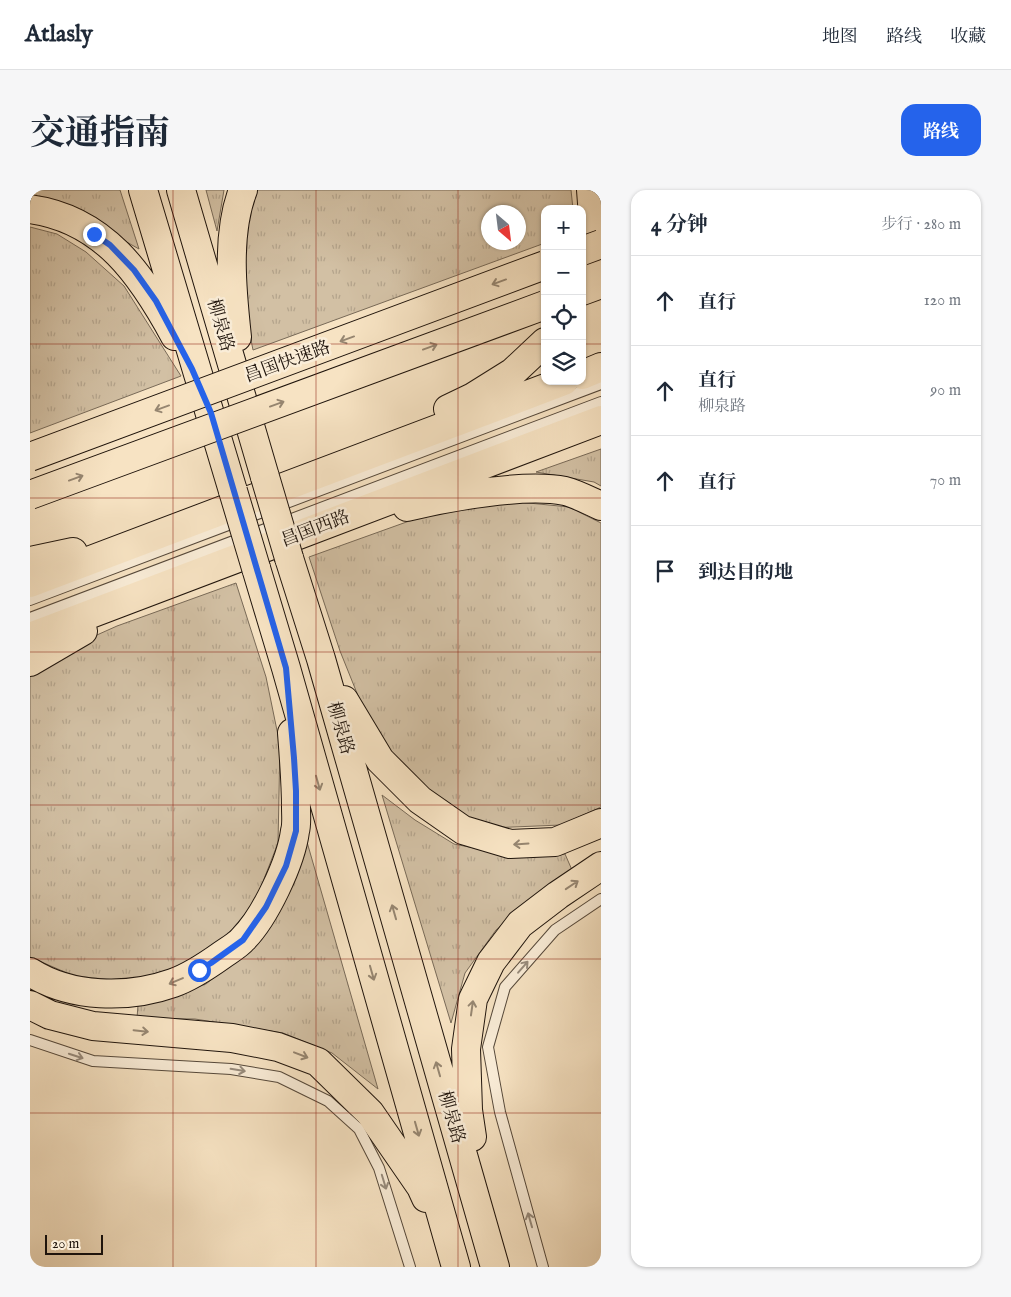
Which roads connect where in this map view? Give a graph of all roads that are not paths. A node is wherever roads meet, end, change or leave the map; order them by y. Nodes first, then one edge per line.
1 (142, 190) edge
2 (181, 190) edge
3 (243, 190) edge
4 (591, 190) edge
5 (30, 209) edge
6 (601, 244) edge
7 (585, 250) edge
8 (541, 266) edge
9 (586, 280) edge
10 (601, 284) edge
11 (586, 288) edge
12 (541, 306) edge
13 (541, 346) edge
14 (601, 368) edge
15 (586, 373) edge
16 (601, 384) edge
17 (552, 385) edge
18 (601, 402) edge
19 (244, 403) junction
20 (211, 413) junction
21 (601, 420) edge
22 (30, 457) edge
23 (252, 488) junction
24 (30, 495) edge
25 (601, 506) edge
26 (280, 551) junction
27 (30, 561) edge
28 (30, 582) edge
29 (30, 600) edge
30 (30, 618) edge
31 (30, 637) edge
32 (321, 659) junction
33 (30, 662) edge
34 (286, 668) junction
35 (601, 823) edge
36 (601, 866) edge
37 (601, 899) edge
38 (30, 972) edge
39 (30, 1005) edge
40 (30, 1040) edge
41 (453, 1256) edge
42 (494, 1265) edge
43 (410, 1267) edge
44 (543, 1267) edge

1 - 20 main road, 柳泉路
2 - 19 main road, 柳泉路
3 - 19 main road
4 - 9 main road
5 - 20 main road
6 - 7 main road, bridge
8 -> 22 main road, 昌国快速路, bridge
10 - 11 main road
24 -> 12 main road, 昌国快速路, bridge
13 - 23 main road
14 - 15 main road
16 - 29 lane
17 - 23 main road
18 - 30 lane
19 - 23 main road, 柳泉路
20 - 23 main road, 柳泉路
21 - 26 main road, 昌国西路
23 - 26 main road, 柳泉路, bridge
23 - 27 main road
23 - 28 main road
23 - 34 main road, 柳泉路, bridge
25 - 26 main road
26 - 31 main road, 昌国西路
26 - 32 main road, 柳泉路
26 - 33 main road
35 -> 32 main road
42 -> 32 main road, 柳泉路
34 -> 38 main road
34 -> 41 main road, 柳泉路
42 -> 36 main road
44 -> 37 lane
39 -> 41 main road
40 -> 43 lane

